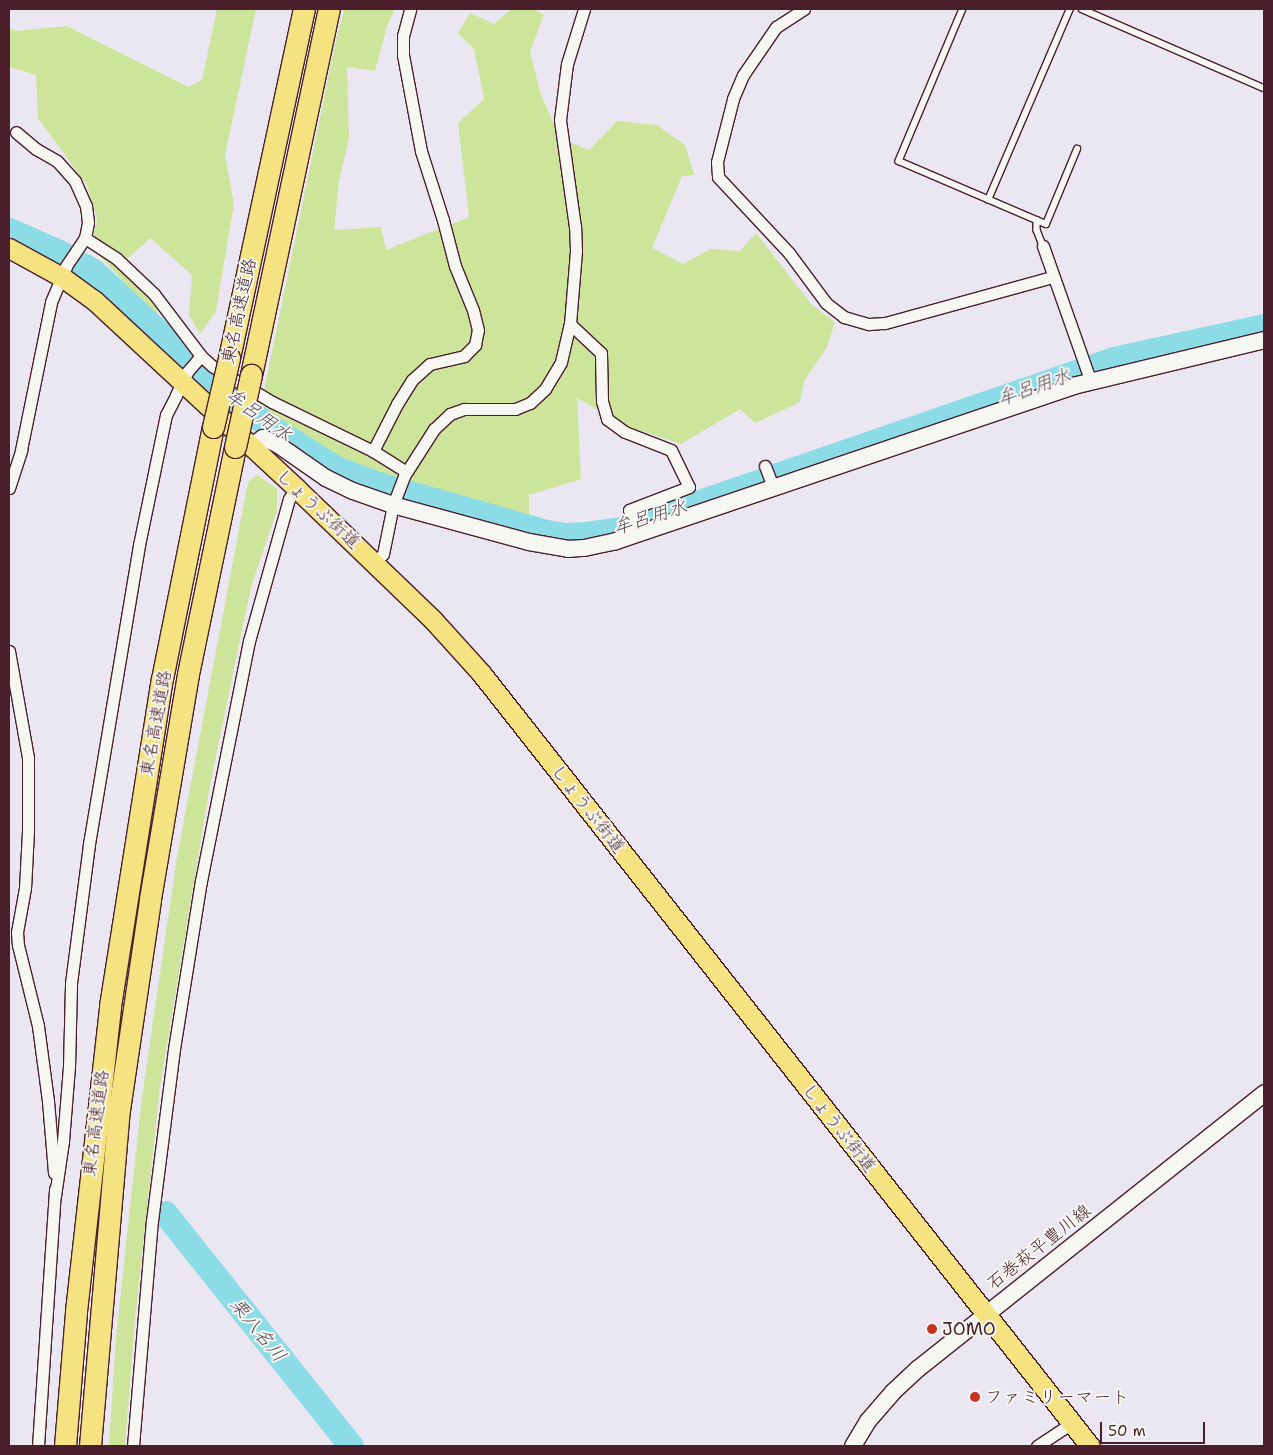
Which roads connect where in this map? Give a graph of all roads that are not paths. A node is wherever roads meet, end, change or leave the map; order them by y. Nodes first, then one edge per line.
1 (304, 9) edge
2 (329, 9) edge
3 (410, 9) edge
4 (584, 9) edge
5 (804, 9) edge
6 (963, 9) edge
7 (1070, 9) edge
8 (1082, 9) edge
9 (1264, 88) edge
10 (16, 132) dead end
11 (1077, 149) dead end
12 (988, 200) junction
13 (1037, 220) junction
14 (82, 242) junction
15 (1043, 246) joint
16 (9, 248) edge
17 (64, 272) junction
18 (1052, 277) junction
19 (570, 324) junction
20 (1264, 340) edge
21 (199, 358) junction
22 (1088, 374) dead end
23 (184, 377) junction
24 (243, 447) junction
25 (373, 451) junction
26 (765, 466) dead end
27 (405, 474) junction
28 (771, 482) dead end
29 (9, 488) edge
30 (296, 488) junction
31 (394, 501) junction
32 (637, 531) junction
33 (375, 562) junction
34 (9, 651) edge
35 (1264, 1094) edge
36 (55, 1196) junction
37 (986, 1314) junction
38 (1072, 1423) junction
39 (38, 1446) edge
40 (65, 1446) edge
41 (90, 1446) edge
42 (133, 1446) edge
43 (853, 1446) edge
44 (1037, 1446) edge
45 (1090, 1446) edge

1 - 40 highway, 東名高速道路, bridge
2 - 24 highway, 東名高速道路, bridge
3 - 25 street
4 - 19 street
5 - 18 street
6 - 12 lane
7 - 12 lane
8 - 9 lane
10 - 14 street
11 - 13 lane
12 - 13 lane
13 - 15 lane
14 - 17 street
14 - 21 street
15 - 18 street
16 - 17 main road, しょうぶ街道
17 - 23 main road, しょうぶ街道
17 - 29 street
18 - 22 street
19 - 27 street
19 - 32 street
20 - 32 street
21 - 23 street
21 - 25 street
23 - 24 main road, しょうぶ街道
23 - 36 street
24 - 30 main road, しょうぶ街道
24 - 31 street
24 - 41 highway, 東名高速道路
25 - 27 street
26 - 28 street
27 - 31 street
30 - 33 main road, しょうぶ街道
30 - 42 street
31 - 32 street
31 - 33 street
33 - 37 main road, しょうぶ街道
34 - 36 street
35 - 37 street, 石巻萩平豊川線
36 - 39 street
37 - 38 main road, しょうぶ街道
37 - 43 street, 石巻萩平豊川線
38 - 44 street
38 - 45 main road, しょうぶ街道

